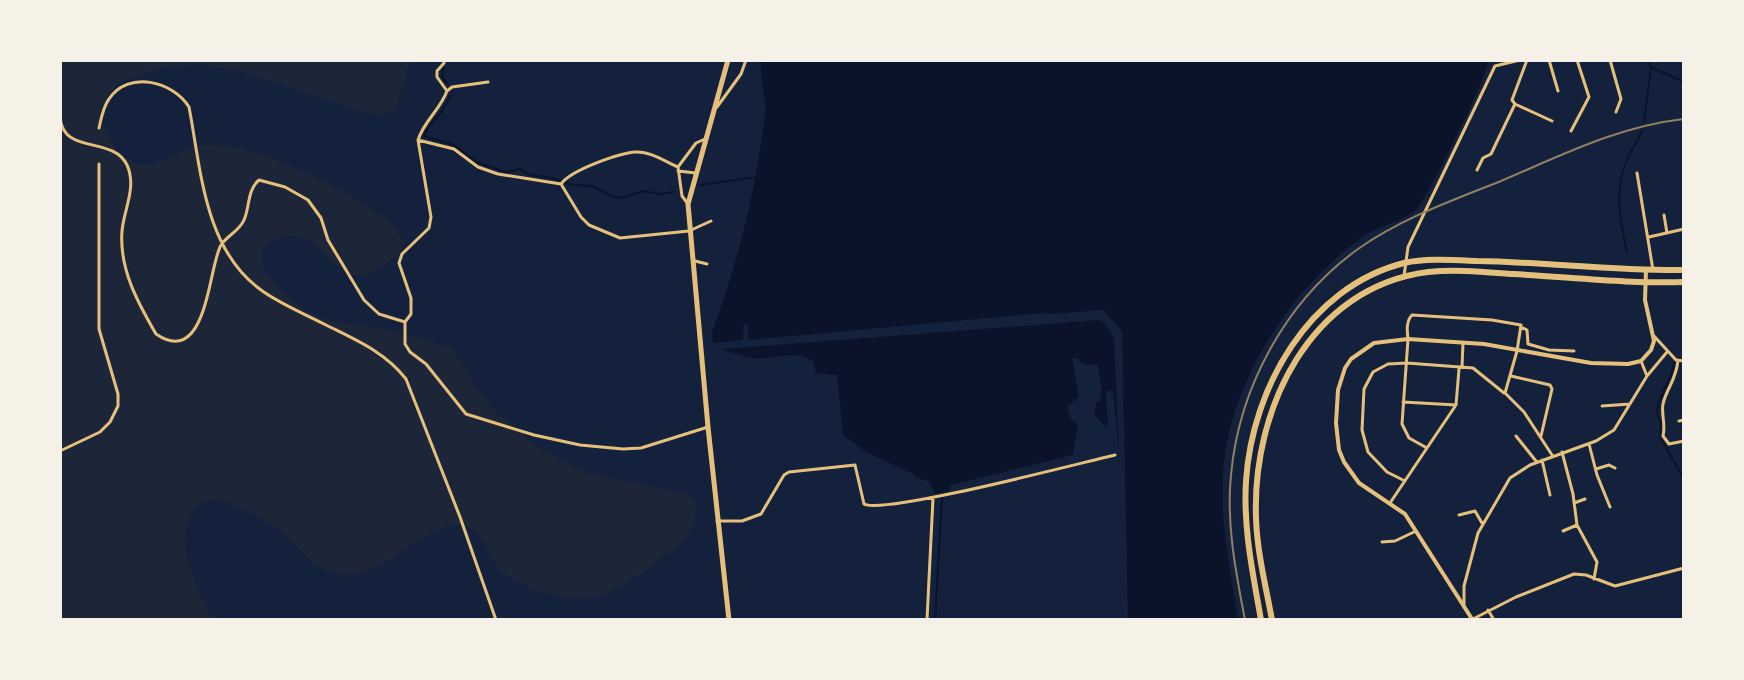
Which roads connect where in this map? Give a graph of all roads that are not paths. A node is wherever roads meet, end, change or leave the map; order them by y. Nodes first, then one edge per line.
1 (728, 60) edge
2 (746, 60) edge
3 (1520, 60) edge
4 (1527, 60) edge
5 (1549, 60) edge
6 (1577, 60) edge
7 (1610, 60) edge
8 (1510, 61) edge
9 (444, 63) dead end
10 (488, 82) dead end
11 (447, 91) junction
12 (1558, 91) dead end
13 (60, 102) edge
14 (1515, 104) junction
15 (714, 110) junction
16 (1616, 112) dead end
17 (1552, 121) dead end
18 (99, 128) dead end
19 (1571, 131) dead end
20 (705, 139) junction
21 (418, 140) junction
22 (99, 164) dead end
23 (678, 169) junction
24 (1477, 170) dead end
25 (696, 173) junction
26 (1637, 173) dead end
27 (562, 183) junction
28 (688, 204) junction
29 (1664, 215) dead end
30 (711, 221) dead end
31 (1684, 229) edge
32 (689, 231) junction
33 (1667, 233) junction
34 (1649, 237) junction
35 (221, 243) junction
36 (692, 260) junction
37 (1406, 263) junction
38 (707, 264) dead end
39 (1650, 270) junction
40 (1684, 270) edge
41 (1404, 276) junction
42 (1646, 281) junction
43 (1684, 282) edge
44 (405, 322) junction
45 (1521, 327) junction
46 (1654, 336) junction
47 (1408, 339) junction
48 (1463, 343) junction
49 (1517, 351) junction
50 (1574, 351) dead end
51 (1667, 352) junction
52 (1678, 360) junction
53 (1641, 361) junction
54 (1684, 361) edge
55 (1407, 363) junction
56 (1461, 367) junction
57 (1511, 376) junction
58 (1647, 376) junction
59 (1505, 393) junction
60 (1403, 402) junction
61 (1630, 404) junction
62 (1456, 405) junction
63 (1602, 406) dead end
64 (708, 427) junction
65 (1516, 436) dead end
66 (1541, 436) junction
67 (1684, 441) edge
68 (1589, 444) junction
69 (1427, 448) junction
70 (60, 451) edge
71 (1562, 452) junction
72 (1115, 455) dead end
73 (1552, 455) junction
74 (1542, 460) junction
75 (1536, 462) junction
76 (1615, 468) dead end
77 (1596, 469) junction
78 (1405, 481) junction
79 (1550, 495) dead end
80 (934, 497) junction
81 (1585, 499) dead end
82 (1574, 503) junction
83 (1389, 504) junction
84 (1610, 507) dead end
85 (1459, 515) dead end
86 (717, 521) junction
87 (1482, 523) junction
88 (1577, 525) junction
89 (1416, 531) junction
90 (1563, 531) dead end
91 (1382, 542) dead end
92 (1684, 568) edge
93 (1594, 579) junction
94 (1464, 606) junction
95 (1488, 610) junction
96 (1471, 619) edge
97 (496, 620) edge
98 (729, 620) edge
99 (927, 620) edge
100 (1261, 620) edge
101 (1272, 620) edge
102 (1494, 620) edge

1 - 15 main road
2 - 15 street
3 - 8 street
4 - 14 street
5 - 12 street
6 - 19 street
7 - 16 street
8 - 37 street
9 - 11 street
10 - 11 street
11 - 21 street
13 - 35 street
14 - 17 street
14 - 24 street
15 - 20 main road
18 - 35 street
20 - 23 street
20 - 25 main road
21 - 27 street
21 - 44 street
22 - 70 street
23 - 25 street
23 - 27 street
23 - 28 street
25 - 28 main road
26 - 34 street
27 - 32 street
28 - 32 main road
29 - 33 street
30 - 32 street
31 - 33 street
32 - 36 main road
33 - 34 street
34 - 39 street
35 - 44 street
35 - 97 street
36 - 38 street
36 - 64 main road
37 - 39 highway
37 - 41 street
37 - 100 highway
39 - 40 highway
39 - 42 street
41 - 42 highway
41 - 101 highway
42 - 43 highway
42 - 46 street
44 - 64 street
45 - 47 street
45 - 49 street
45 - 50 street
46 - 51 street
46 - 53 street
47 - 48 street
47 - 55 street
47 - 83 street
48 - 49 street
48 - 56 street
49 - 53 street
49 - 57 street
51 - 52 street
51 - 58 street
52 - 54 street
52 - 67 street
53 - 58 street
55 - 56 street
55 - 60 street
55 - 78 street
56 - 59 street
56 - 62 street
57 - 59 street
57 - 66 street
58 - 61 street
59 - 66 street
60 - 62 street
60 - 69 street
61 - 63 street
61 - 68 street
62 - 69 street
64 - 86 main road
65 - 75 street
66 - 73 street
68 - 71 street
68 - 77 street
69 - 78 street
71 - 73 street
71 - 82 street
72 - 80 street
73 - 74 street
74 - 75 street
74 - 79 street
75 - 87 street
76 - 77 street
77 - 84 street
78 - 83 street
80 - 86 street
80 - 99 street
81 - 82 street
82 - 88 street
83 - 89 street
85 - 87 street
86 - 98 main road
87 - 94 street
88 - 90 street
88 - 93 street
89 - 91 street
89 - 94 street
92 - 93 street
93 - 95 street
94 - 96 street
95 - 96 street
95 - 102 street

